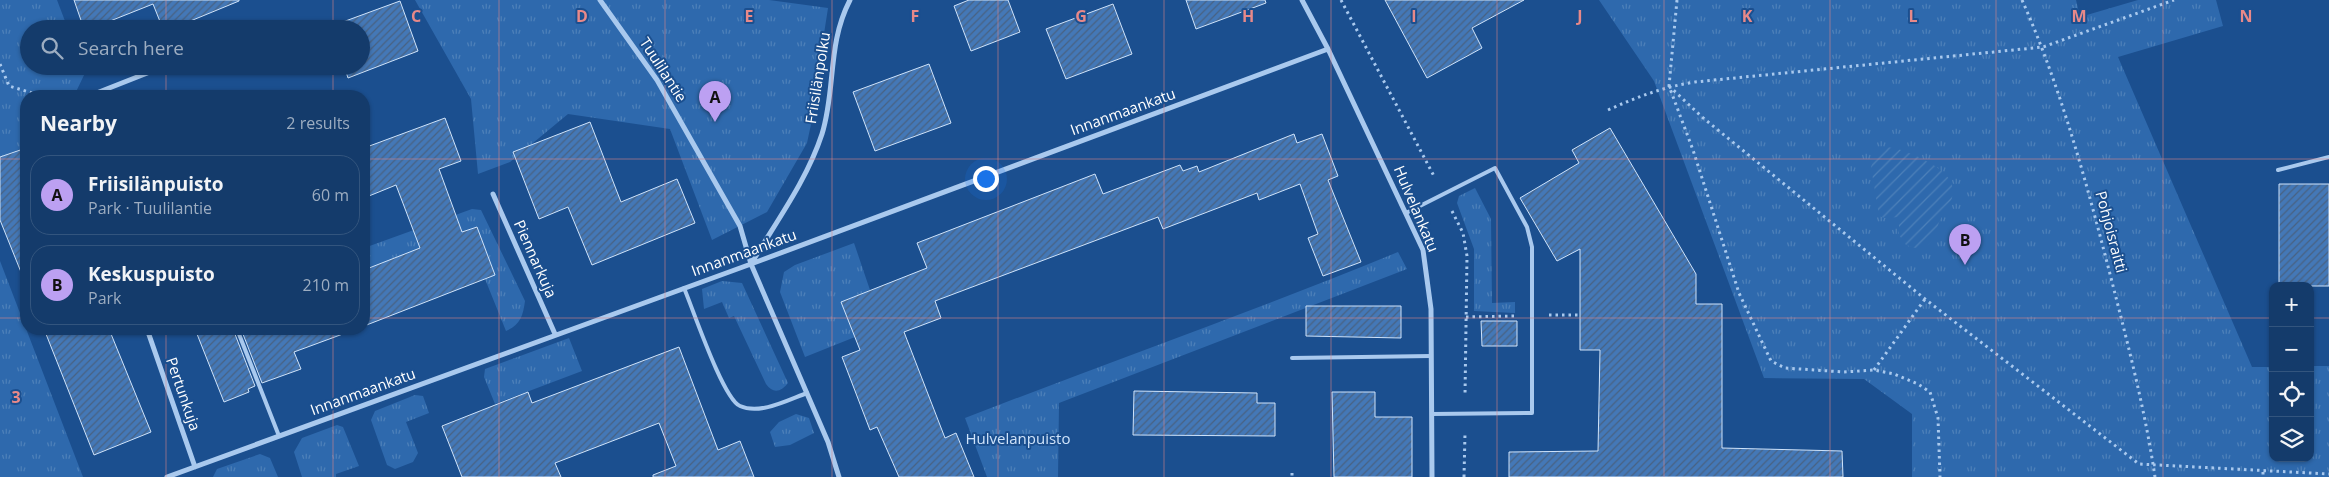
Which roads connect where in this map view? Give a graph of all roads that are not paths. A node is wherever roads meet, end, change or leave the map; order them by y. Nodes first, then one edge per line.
1 (600, 0) edge
2 (850, 0) edge
3 (1302, 0) edge
4 (1328, 49) junction
5 (141, 75) edge
6 (102, 90) edge
7 (2329, 157) edge
8 (2278, 170) dead end
9 (493, 194) dead end
10 (1406, 213) junction
11 (750, 264) junction
12 (684, 288) junction
13 (555, 334) junction
14 (149, 335) edge
15 (239, 335) edge
16 (1431, 356) junction
17 (1292, 358) dead end
18 (807, 393) junction
19 (1432, 414) junction
20 (279, 436) junction
21 (195, 467) junction
22 (167, 477) edge
23 (839, 477) edge
24 (1432, 477) edge

1 - 11 street, Tuulilantie
2 - 11 street, Friisilänpolku
3 - 4 street, Hulvelankatu
4 - 10 street, Hulvelankatu
4 - 11 street, Innanmaankatu
5 - 6 street
7 - 8 lane
9 - 13 street, Piennarkuja
10 - 16 street, Hulvelankatu
10 - 19 lane
11 - 12 street, Innanmaankatu
11 - 18 street, Tuulilantie
12 - 13 street, Innanmaankatu
12 - 18 lane
13 - 20 street, Innanmaankatu
14 - 21 street, Pertunkuja
15 - 20 lane
16 - 17 lane
16 - 19 street, Hulvelankatu
18 - 23 street, Tuulilantie
19 - 24 street, Hulvelankatu
20 - 21 street, Innanmaankatu
21 - 22 street, Innanmaankatu

